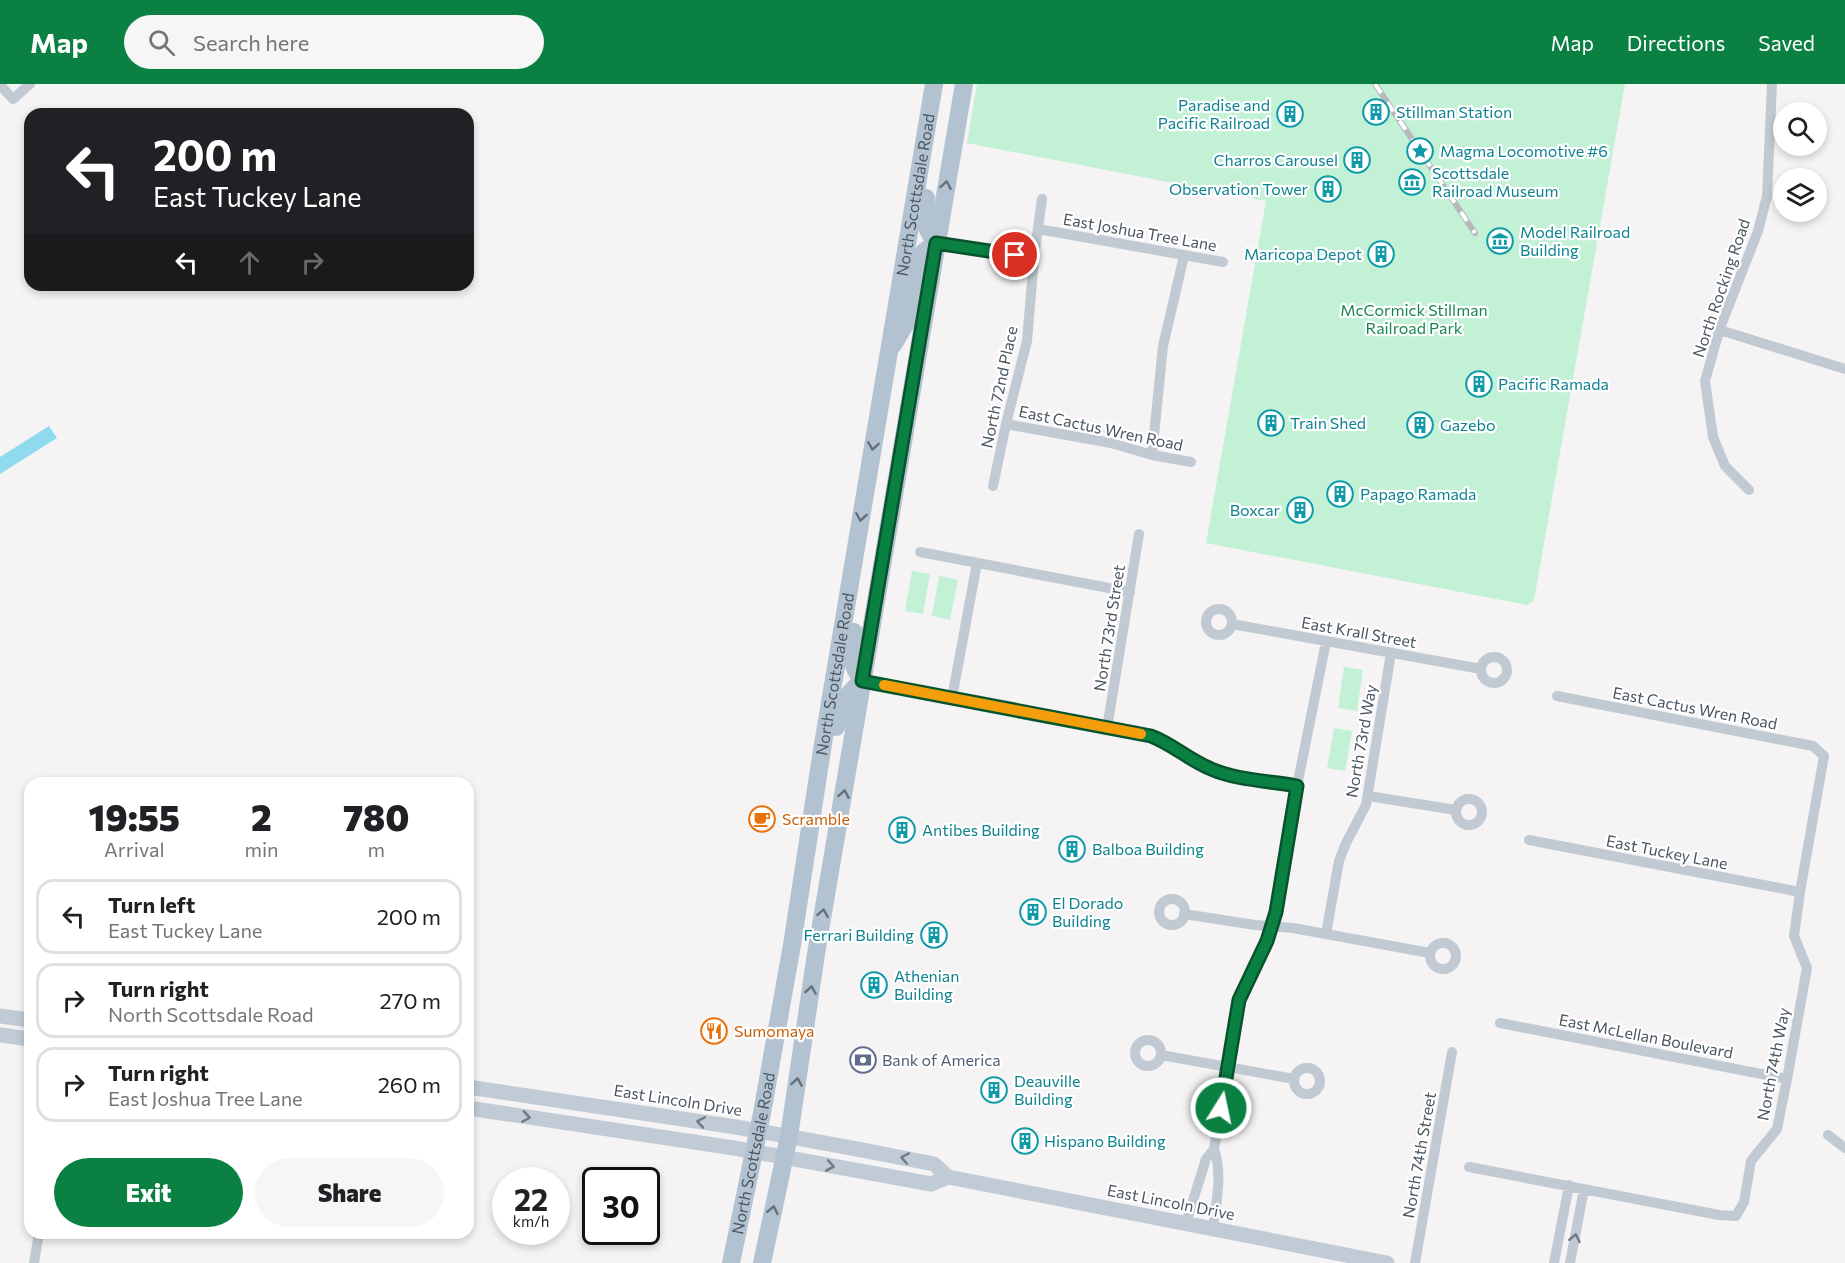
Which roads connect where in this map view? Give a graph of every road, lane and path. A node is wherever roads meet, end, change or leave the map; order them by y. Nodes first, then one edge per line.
1 (30, 84) edge
2 (934, 84) edge
3 (963, 84) edge
4 (1772, 84) edge
5 (0, 85) edge
6 (930, 107) junction
7 (1042, 199) dead end
8 (1038, 229) junction
9 (936, 243) junction
10 (1184, 256) junction
11 (1034, 258) junction
12 (1223, 262) dead end
13 (1720, 330) junction
14 (888, 352) junction
15 (1845, 369) edge
16 (1006, 424) junction
17 (1152, 454) junction
18 (1191, 462) dead end
19 (993, 486) dead end
20 (1749, 490) dead end
21 (1139, 534) dead end
22 (920, 552) dead end
23 (855, 556) junction
24 (977, 563) junction
25 (1130, 592) junction
26 (1232, 624) dead end
27 (1326, 642) junction
28 (1391, 653) junction
29 (1481, 669) dead end
30 (862, 681) junction
31 (1557, 696) dead end
32 (952, 698) junction
33 (1107, 728) junction
34 (822, 750) junction
35 (1824, 756) joint
36 (1297, 786) junction
37 (1368, 796) junction
38 (1456, 810) dead end
39 (1529, 840) dead end
40 (804, 868) junction
41 (830, 872) junction
42 (1800, 892) junction
43 (1184, 914) dead end
44 (1271, 927) junction
45 (1326, 934) junction
46 (1430, 952) dead end
47 (0, 1016) edge
48 (24, 1019) edge
49 (1500, 1023) dead end
50 (0, 1035) edge
51 (24, 1038) edge
52 (1452, 1052) dead end
53 (1161, 1055) dead end
54 (1228, 1067) junction
55 (1294, 1079) dead end
56 (1787, 1079) junction
57 (474, 1088) edge
58 (474, 1109) edge
59 (759, 1131) junction
60 (1828, 1135) dead end
61 (789, 1136) junction
62 (1845, 1148) edge
63 (1214, 1149) junction
64 (755, 1152) junction
65 (784, 1158) junction
66 (1469, 1167) dead end
67 (948, 1177) junction
68 (1569, 1185) junction
69 (1584, 1189) junction
70 (1186, 1223) junction
71 (1213, 1228) junction
72 (38, 1239) edge
73 (34, 1263) edge
74 (731, 1263) edge
75 (762, 1263) edge
76 (1387, 1263) edge
77 (1415, 1263) edge
78 (1554, 1263) edge
79 (1570, 1263) edge

1 - 5 street
2 - 6 main road, North Scottsdale Road
9 -> 3 main road, North Scottsdale Road
4 - 13 street, North Rocking Road
6 - 9 main road
6 - 14 main road, North Scottsdale Road
7 - 8 street
8 - 10 street, East Joshua Tree Lane
8 - 11 street, East Joshua Tree Lane
9 - 11 street
9 - 14 main road
9 - 30 main road, North Scottsdale Road
10 - 12 street, East Joshua Tree Lane
10 - 17 street
11 - 16 street, North 72nd Place
13 - 15 street
13 - 20 street, North Rocking Road
14 -> 23 main road, North Scottsdale Road
16 - 17 street, East Cactus Wren Road
16 - 19 street, North 72nd Place
17 - 18 street, East Cactus Wren Road
21 - 25 street, North 73rd Street
22 - 24 street
23 - 30 main road
23 - 34 main road, North Scottsdale Road
24 - 25 street
24 - 32 street
25 - 33 street, North 73rd Street
26 - 27 street, East Krall Street
27 - 28 street, East Krall Street
27 - 36 street
28 - 29 street, East Krall Street
28 - 37 street, North 73rd Way
30 - 32 street
30 - 34 main road
41 -> 30 main road, North Scottsdale Road
31 - 35 street, East Cactus Wren Road
32 - 33 street
33 - 36 street
34 - 40 main road, North Scottsdale Road
35 - 42 street, North 74th Way
36 - 44 street
37 - 38 street
37 - 45 street, North 73rd Way
39 - 42 street, East Tuckey Lane
40 - 41 main road
40 - 59 main road, North Scottsdale Road
61 -> 41 main road, North Scottsdale Road
42 - 56 street, North 74th Way
43 - 44 street
44 - 45 street
44 - 54 street
45 - 46 street
47 - 48 main road
49 - 56 street, East McLellan Boulevard
50 - 51 main road
52 - 77 street, North 74th Street
53 - 54 street
54 - 55 street
54 - 63 street
56 - 69 street, North 74th Way
59 -> 57 main road, East Lincoln Drive
58 -> 64 main road, East Lincoln Drive
59 - 61 main road, East Lincoln Drive
59 - 64 main road, North Scottsdale Road
60 - 62 street
61 - 65 main road, North Scottsdale Road
67 -> 61 main road, East Lincoln Drive
63 - 70 street
63 - 71 street
64 - 65 main road, East Lincoln Drive
64 - 74 main road, North Scottsdale Road
65 -> 67 main road, East Lincoln Drive
75 -> 65 main road, North Scottsdale Road
66 - 68 street
67 - 70 main road, East Lincoln Drive
68 - 69 street
68 - 78 street
79 -> 69 street
70 - 71 main road, East Lincoln Drive
71 - 76 main road, East Lincoln Drive
72 - 73 street

